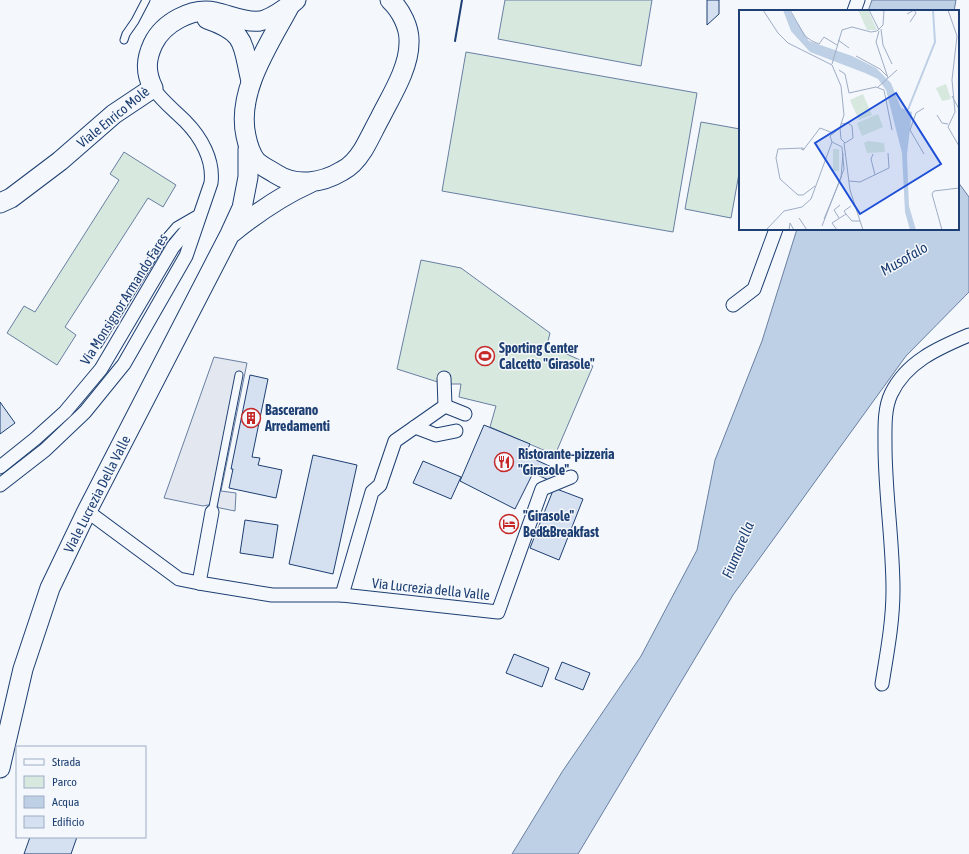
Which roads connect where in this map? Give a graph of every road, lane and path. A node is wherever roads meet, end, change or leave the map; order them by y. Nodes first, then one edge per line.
1 (146, 0) edge
2 (391, 0) edge
3 (858, 0) edge
4 (293, 3) edge
5 (210, 6) edge
6 (854, 10) edge
7 (190, 15) junction
8 (124, 40) dead end
9 (251, 81) junction
10 (153, 88) junction
11 (248, 149) junction
12 (311, 183) junction
13 (0, 203) edge
14 (202, 211) junction
15 (776, 230) edge
16 (230, 234) junction
17 (733, 305) dead end
18 (969, 335) edge
19 (98, 345) dead end
20 (239, 375) dead end
21 (444, 378) dead end
22 (445, 406) junction
23 (465, 414) dead end
24 (415, 427) junction
25 (456, 431) dead end
26 (0, 467) edge
27 (571, 477) dead end
28 (0, 485) edge
29 (86, 511) junction
30 (212, 512) joint
31 (199, 583) junction
32 (342, 595) junction
33 (882, 684) dead end
34 (0, 768) edge

1 - 8 lane
2 - 12 main road, Viale Lucrezia Della Valle
3 - 6 street
4 - 5 main road, Viale Enrico Molè
4 - 9 main road, Viale Lucrezia Della Valle
5 - 7 main road, Viale Enrico Molè
7 - 9 main road
7 - 10 main road, Viale Enrico Molè
9 - 11 main road, Viale Lucrezia Della Valle
10 - 13 main road, Viale Enrico Molè
10 - 14 street, Via Monsignor Armando Fares
11 - 12 main road, Viale Lucrezia Della Valle
11 - 16 main road, Viale Lucrezia Della Valle
12 - 16 main road, Viale Lucrezia Della Valle
14 - 19 lane
14 - 26 street, Via Monsignor Armando Fares
14 - 28 street, Via Monsignor Armando Fares
15 - 17 street
16 - 29 main road, Viale Lucrezia Della Valle
18 - 33 street
20 - 30 lane
21 - 22 street
22 - 23 street
22 - 24 street
24 - 25 street
24 - 32 street
27 - 32 street, Via Lucrezia della Valle
29 - 31 street, Via Lucrezia della Valle
29 - 34 main road, Viale Lucrezia Della Valle
30 - 31 street
31 - 32 street, Via Lucrezia della Valle

